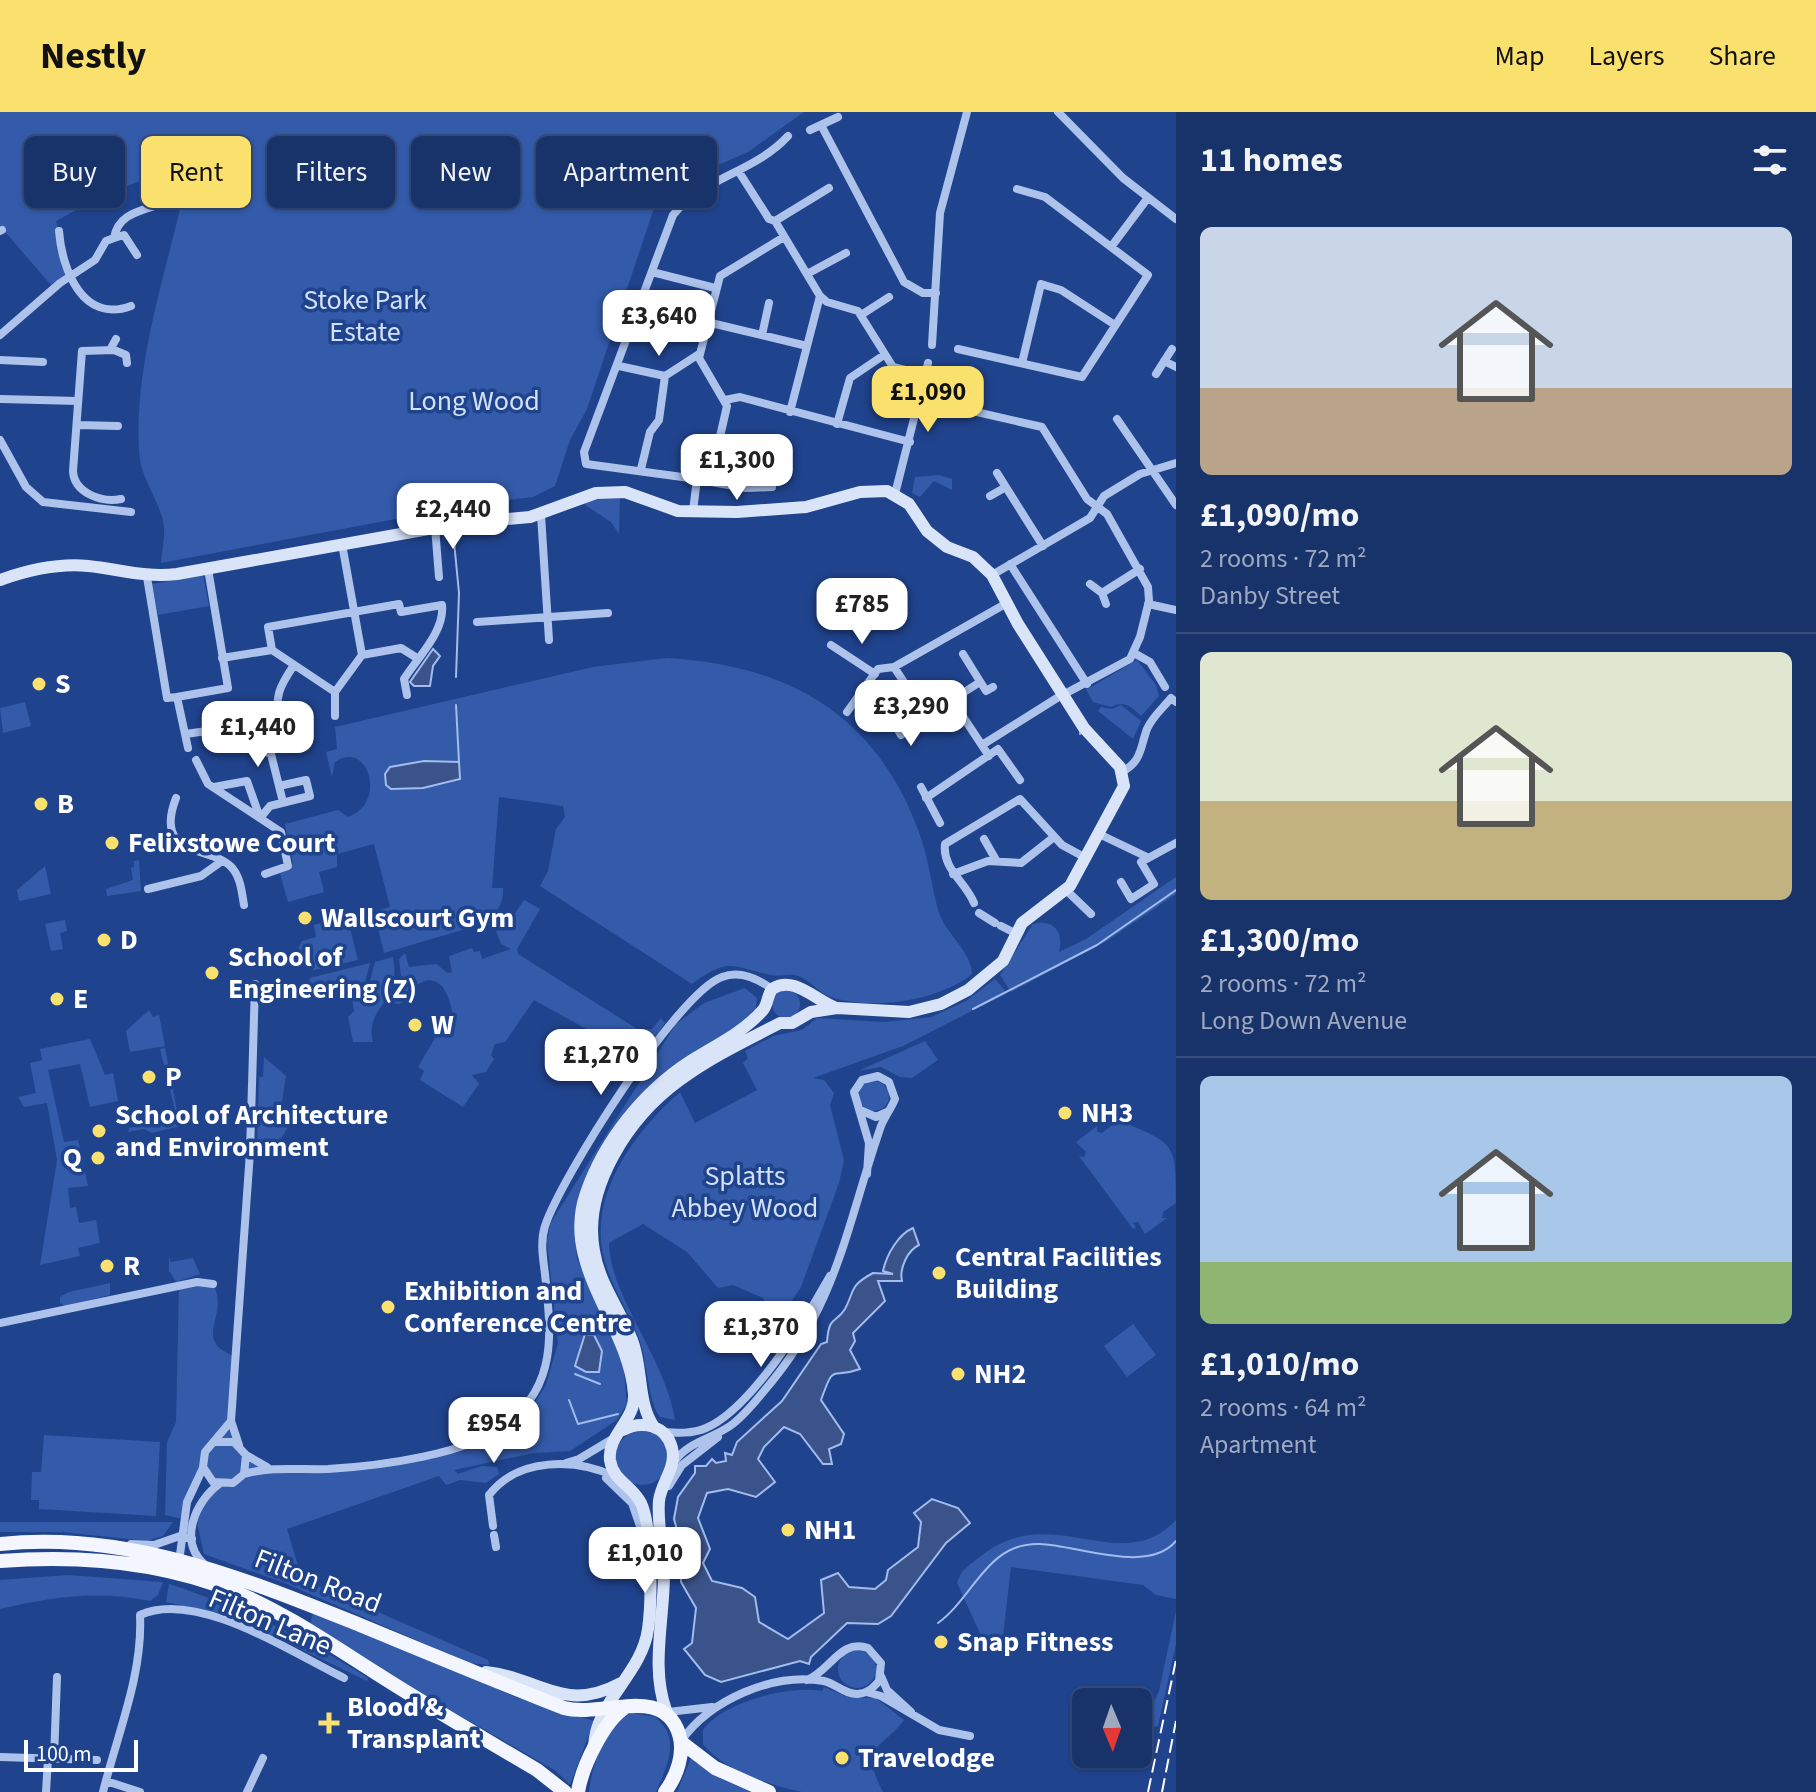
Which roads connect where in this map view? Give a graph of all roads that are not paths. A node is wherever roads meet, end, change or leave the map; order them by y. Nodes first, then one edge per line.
1 (967, 112) edge
2 (1061, 113) edge
3 (838, 117) dead end
4 (821, 125) junction
5 (810, 130) dead end
6 (788, 136) dead end
7 (739, 172) junction
8 (829, 188) dead end
9 (1017, 189) dead end
10 (1147, 199) junction
11 (150, 208) edge
12 (1176, 219) edge
13 (775, 221) junction
14 (59, 231) dead end
15 (784, 237) junction
16 (114, 238) junction
17 (1111, 247) junction
18 (846, 253) dead end
19 (137, 255) dead end
20 (652, 272) junction
21 (807, 274) junction
22 (70, 277) junction
23 (715, 288) junction
24 (936, 293) junction
25 (820, 296) junction
26 (889, 297) dead end
27 (769, 303) dead end
28 (131, 306) dead end
29 (861, 315) junction
30 (707, 322) junction
31 (1115, 325) junction
32 (0, 335) edge
33 (762, 335) junction
34 (116, 339) dead end
35 (932, 345) dead end
36 (807, 346) junction
37 (958, 349) dead end
38 (1172, 349) dead end
39 (110, 350) junction
40 (699, 354) junction
41 (884, 355) junction
42 (0, 360) edge
43 (1164, 361) junction
44 (43, 362) dead end
45 (127, 363) dead end
46 (928, 363) dead end
47 (1022, 363) junction
48 (619, 366) junction
49 (1176, 367) edge
50 (1156, 374) dead end
51 (925, 375) junction
52 (665, 376) junction
53 (0, 399) edge
54 (920, 399) junction
55 (725, 400) junction
56 (78, 401) junction
57 (790, 412) junction
58 (1117, 419) dead end
59 (837, 424) junction
60 (77, 425) junction
61 (118, 426) dead end
62 (0, 440) edge
63 (910, 442) junction
64 (10, 460) junction
65 (1176, 463) edge
66 (0, 465) edge
67 (641, 469) junction
68 (1151, 469) junction
69 (997, 473) dead end
70 (701, 480) junction
71 (772, 487) dead end
72 (1006, 487) junction
73 (895, 494) junction
74 (990, 496) dead end
75 (121, 499) dead end
76 (1176, 505) edge
77 (1098, 506) junction
78 (693, 511) junction
79 (131, 512) dead end
80 (541, 515) junction
81 (435, 527) junction
82 (342, 544) junction
83 (1043, 546) junction
84 (1010, 564) junction
85 (208, 569) junction
86 (1140, 569) junction
87 (992, 575) junction
88 (147, 577) junction
89 (439, 577) dead end
90 (0, 580) edge
91 (1090, 584) dead end
92 (1102, 593) junction
93 (1007, 603) junction
94 (1106, 604) dead end
95 (1148, 604) junction
96 (1176, 610) edge
97 (354, 613) junction
98 (608, 613) dead end
99 (548, 617) junction
100 (477, 622) dead end
101 (950, 632) junction
102 (549, 640) dead end
103 (957, 643) dead end
104 (831, 645) dead end
105 (272, 650) junction
106 (1134, 653) junction
107 (963, 654) dead end
108 (362, 655) junction
109 (222, 658) junction
110 (417, 658) junction
111 (294, 665) junction
112 (894, 667) junction
113 (875, 674) junction
114 (980, 682) junction
115 (1087, 684) junction
116 (993, 687) dead end
117 (1165, 687) dead end
118 (335, 692) junction
119 (407, 695) dead end
120 (1064, 696) junction
121 (177, 697) junction
122 (952, 700) junction
123 (1176, 702) edge
124 (847, 712) dead end
125 (928, 715) junction
126 (335, 716) dead end
127 (280, 724) dead end
128 (220, 729) dead end
129 (898, 730) dead end
130 (186, 734) junction
131 (247, 743) dead end
132 (982, 745) junction
133 (188, 748) dead end
134 (989, 756) junction
135 (196, 760) dead end
136 (1122, 772) junction
137 (1020, 780) dead end
138 (279, 786) junction
139 (214, 787) junction
140 (921, 787) dead end
141 (176, 798) dead end
142 (926, 798) junction
143 (283, 802) junction
144 (261, 817) junction
145 (940, 823) dead end
146 (1099, 834) junction
147 (1054, 837) junction
148 (984, 839) dead end
149 (1176, 843) edge
150 (1147, 857) junction
151 (1086, 858) junction
152 (996, 860) junction
153 (222, 861) junction
154 (265, 874) dead end
155 (953, 874) junction
156 (1121, 882) dead end
157 (148, 889) dead end
158 (1066, 890) junction
159 (974, 903) dead end
160 (244, 905) dead end
161 (979, 913) dead end
162 (1091, 914) dead end
163 (1015, 933) junction
164 (255, 984) dead end
165 (772, 989) junction
166 (804, 992) junction
167 (766, 1006) junction
168 (837, 1008) junction
169 (802, 1016) junction
170 (780, 1023) junction
171 (859, 1110) junction
172 (887, 1112) junction
173 (867, 1174) junction
174 (841, 1258) junction
175 (213, 1284) dead end
176 (0, 1323) edge
177 (231, 1421) junction
178 (730, 1426) junction
179 (658, 1429) junction
180 (619, 1433) junction
181 (216, 1442) junction
182 (239, 1445) junction
183 (246, 1455) junction
184 (673, 1463) junction
185 (562, 1464) junction
186 (203, 1467) junction
187 (267, 1467) junction
188 (581, 1467) junction
189 (244, 1474) junction
190 (616, 1477) junction
191 (665, 1480) junction
192 (219, 1484) junction
193 (630, 1487) junction
194 (661, 1523) junction
195 (180, 1536) junction
196 (192, 1539) junction
197 (4, 1544) edge
198 (496, 1547) dead end
199 (647, 1555) junction
200 (178, 1559) junction
201 (0, 1561) edge
202 (206, 1574) junction
203 (835, 1659) junction
204 (467, 1671) junction
205 (339, 1673) dead end
206 (881, 1676) junction
207 (57, 1677) dead end
208 (627, 1680) junction
209 (807, 1680) junction
210 (838, 1685) junction
211 (866, 1692) junction
212 (717, 1706) junction
213 (627, 1707) junction
214 (606, 1710) junction
215 (667, 1711) junction
216 (917, 1718) junction
217 (970, 1736) dead end
218 (681, 1741) junction
219 (594, 1747) junction
220 (0, 1757) edge
221 (263, 1758) dead end
222 (51, 1759) junction
223 (97, 1760) dead end
224 (106, 1781) junction
225 (668, 1790) edge
226 (46, 1792) edge
227 (103, 1792) edge
228 (140, 1792) edge
229 (247, 1792) edge
230 (565, 1792) edge
231 (578, 1792) edge
232 (769, 1792) edge

1 - 24 street
2 - 10 street
3 - 4 street
4 - 5 street
4 - 24 street
6 - 7 street
7 - 13 street
7 - 20 street
8 - 13 street
9 - 17 street
10 - 12 street
10 - 17 street
11 - 16 street
13 - 15 street
14 - 22 street
15 - 21 street
15 - 23 street
16 - 19 street
16 - 22 street
17 - 31 street
18 - 21 street
20 - 23 street
20 - 48 street
21 - 25 street
22 - 28 street
22 - 32 street
23 - 30 street
24 - 35 street
25 - 29 street
25 - 36 street
26 - 29 street
27 - 33 street
29 - 41 street
30 - 33 street
30 - 40 street
31 - 47 street
31 - 47 street
33 - 36 street
34 - 39 street
36 - 57 street
37 - 47 street
38 - 43 street
39 - 45 street
39 - 56 street
40 - 52 street
40 - 55 street
41 - 51 street
41 - 59 street
42 - 44 street
43 - 49 street
43 - 50 street
46 - 51 street
48 - 52 street
48 - 67 street
51 - 54 street
52 - 67 street
53 - 56 street
54 - 63 street
54 - 77 street
55 - 57 street
55 - 70 street
56 - 60 street
57 - 59 street
58 - 68 street
59 - 63 street
60 - 61 street
60 - 75 street
62 - 64 street
63 - 73 street
64 - 66 street
64 - 79 street
65 - 68 street
67 - 70 street
68 - 76 street
68 - 77 street
69 - 72 street
70 - 71 street
70 - 78 street
72 - 74 street
72 - 83 street
73 - 78 street
73 - 87 street
77 - 83 street
77 - 86 street
78 - 80 street
80 - 81 street
80 - 99 street
81 - 82 street
81 - 89 street
82 - 85 street
82 - 97 street
83 - 84 street
84 - 87 street
84 - 115 street
85 - 88 street
85 - 109 street
86 - 92 street
86 - 95 street
87 - 93 street
88 - 90 street
88 - 121 street
91 - 92 street
92 - 94 street
93 - 101 street
93 - 120 street
95 - 96 street
95 - 106 street
97 - 105 street
97 - 108 street
97 - 110 street
98 - 99 street
99 - 100 street
99 - 102 street
101 - 103 street
101 - 112 street
104 - 113 street
105 - 109 street
105 - 111 street
106 - 115 street
106 - 117 street
107 - 114 street
108 - 110 street
108 - 118 street
109 - 121 street
110 - 119 street
111 - 118 street
111 - 127 street
112 - 113 street
112 - 125 street
113 - 124 street
114 - 116 street
114 - 122 street
115 - 120 street
118 - 126 street
120 - 132 street
120 - 136 street
121 - 130 street
122 - 125 street
122 - 132 street
123 - 136 street
125 - 129 street
128 - 130 street
130 - 133 street
131 - 138 street
132 - 134 street
134 - 137 street
134 - 142 street
135 - 139 street
136 - 146 street
138 - 143 street
138 - 143 street
139 - 144 street
139 - 144 street
140 - 142 street
141 - 153 street
142 - 145 street
143 - 144 street
144 - 154 street
146 - 150 street
146 - 151 street
147 - 151 street
147 - 152 street
147 - 155 street
148 - 152 street
149 - 150 street
150 - 156 street
151 - 158 street
152 - 155 street
153 - 157 street
153 - 160 street
155 - 159 street
158 - 162 street
158 - 163 street
161 - 163 street
163 - 168 street
164 - 177 street
165 - 166 street
165 - 167 street
165 - 187 street
166 - 168 street
166 - 169 street
167 - 170 street
167 - 180 street
168 - 169 street
169 - 170 street
170 - 179 street
171 - 172 street
171 - 172 street
171 - 173 street
172 - 173 street
173 - 174 street
174 - 178 street
174 - 179 street
175 - 176 street
177 - 181 street
177 - 182 street
178 - 184 street
178 - 194 street
179 - 180 street
179 - 184 street
180 - 185 street
180 - 190 street
181 - 182 street
181 - 186 street
182 - 183 street
183 - 187 street
183 - 189 street
184 - 191 street
185 - 188 street
185 - 198 street
186 - 192 street
186 - 195 street
187 - 189 street
188 - 190 street
188 - 199 street
189 - 192 street
190 - 193 street
191 - 193 street
191 - 194 street
192 - 196 street
193 - 199 street
194 - 215 street
195 - 196 street
195 - 197 street
195 - 200 street
196 - 202 street
197 - 200 main road, Filton Road
199 - 208 street
200 - 202 main road, Filton Road
201 - 202 main road, Filton Road
202 - 204 main road, Filton Road
202 - 230 main road, Filton Road
203 - 206 street
203 - 209 street
203 - 210 street
204 - 208 street
204 - 214 main road, Filton Road
205 - 224 street, Filton Lane
206 - 211 street
206 - 216 street
207 - 222 street
208 - 214 street
209 - 210 street
209 - 212 street
210 - 211 street
211 - 216 street
212 - 215 street
212 - 218 street
213 - 214 main road, Filton Road
213 - 215 main road, Filton Road
213 - 219 main road
214 - 219 street
215 - 218 main road
216 - 217 street
218 - 225 main road
218 - 232 main road
219 - 231 main road
220 - 222 street
221 - 229 street
222 - 223 street
222 - 226 street
224 - 227 street
224 - 228 street

